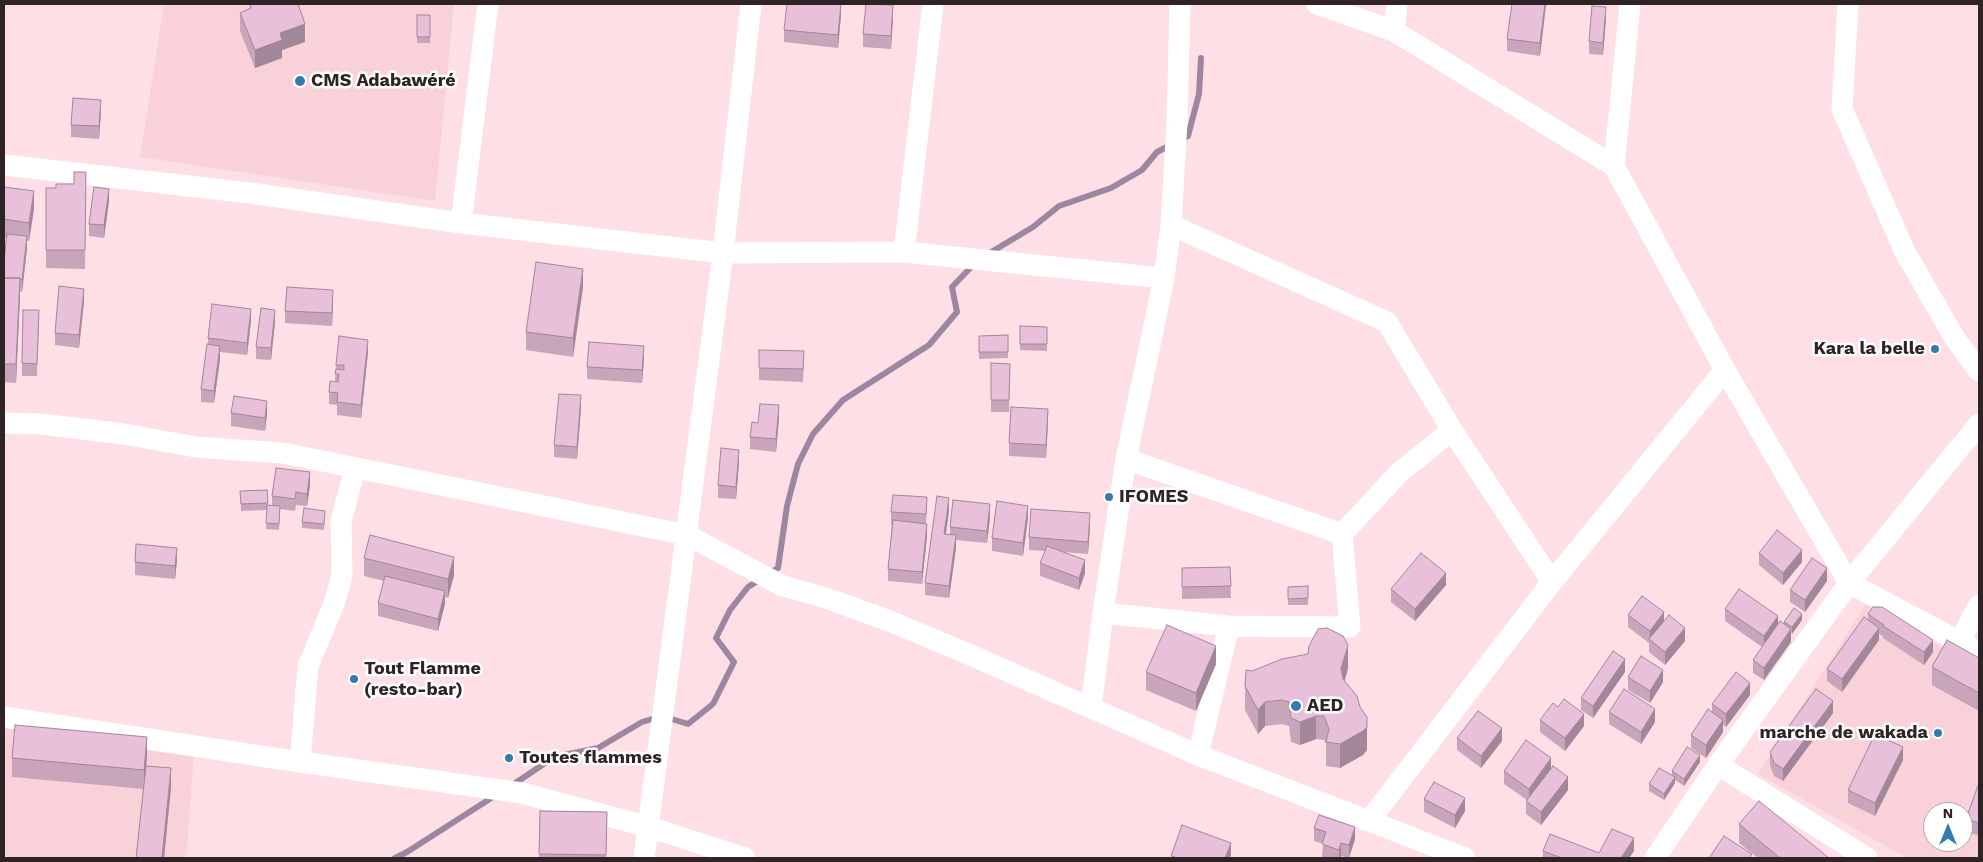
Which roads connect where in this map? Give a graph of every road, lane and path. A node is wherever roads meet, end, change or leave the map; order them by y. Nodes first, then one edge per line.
1 (488, 4) edge
2 (751, 4) edge
3 (933, 4) edge
4 (1180, 4) edge
5 (1317, 4) edge
6 (1397, 4) edge
7 (1630, 4) edge
8 (1848, 4) edge
9 (1394, 31) junction
10 (4, 165) edge
11 (1614, 166) junction
12 (461, 223) junction
13 (1171, 225) junction
14 (904, 252) junction
15 (723, 253) junction
16 (1164, 278) junction
17 (1725, 370) junction
18 (1979, 371) edge
19 (4, 423) edge
20 (1979, 424) edge
21 (1452, 430) junction
22 (1126, 459) junction
23 (354, 469) junction
24 (1342, 534) junction
25 (687, 535) junction
26 (1552, 582) junction
27 (1850, 583) junction
28 (1979, 605) edge
29 (1103, 613) junction
30 (1229, 626) junction
31 (1960, 641) junction
32 (1979, 652) edge
33 (1092, 708) junction
34 (4, 716) edge
35 (1198, 756) junction
36 (300, 762) junction
37 (1718, 765) junction
38 (1369, 821) junction
39 (649, 827) junction
40 (644, 858) edge
41 (745, 858) edge
42 (1464, 858) edge
43 (1656, 858) edge
44 (1867, 858) edge

1 - 12 street
2 - 15 street
3 - 14 street
4 - 13 street
5 - 9 street
6 - 9 street
7 - 11 street
8 - 18 street
9 - 11 street
10 - 12 street
11 - 17 street
12 - 15 street
13 - 16 street
13 - 21 street
14 - 15 street
14 - 16 street
15 - 25 street
16 - 22 street
17 - 26 street
17 - 27 street
19 - 23 street
20 - 27 street
21 - 24 street
21 - 26 street
22 - 24 street
22 - 29 street
23 - 25 street
23 - 36 street
24 - 30 street
25 - 33 street
25 - 39 street
26 - 38 street
27 - 31 street
27 - 37 street
28 - 31 street
29 - 30 street
29 - 33 street
30 - 35 street
31 - 32 street
33 - 35 street
34 - 36 street
35 - 38 street
36 - 39 street
37 - 43 street
37 - 44 street
38 - 42 street
39 - 40 street
39 - 41 street

